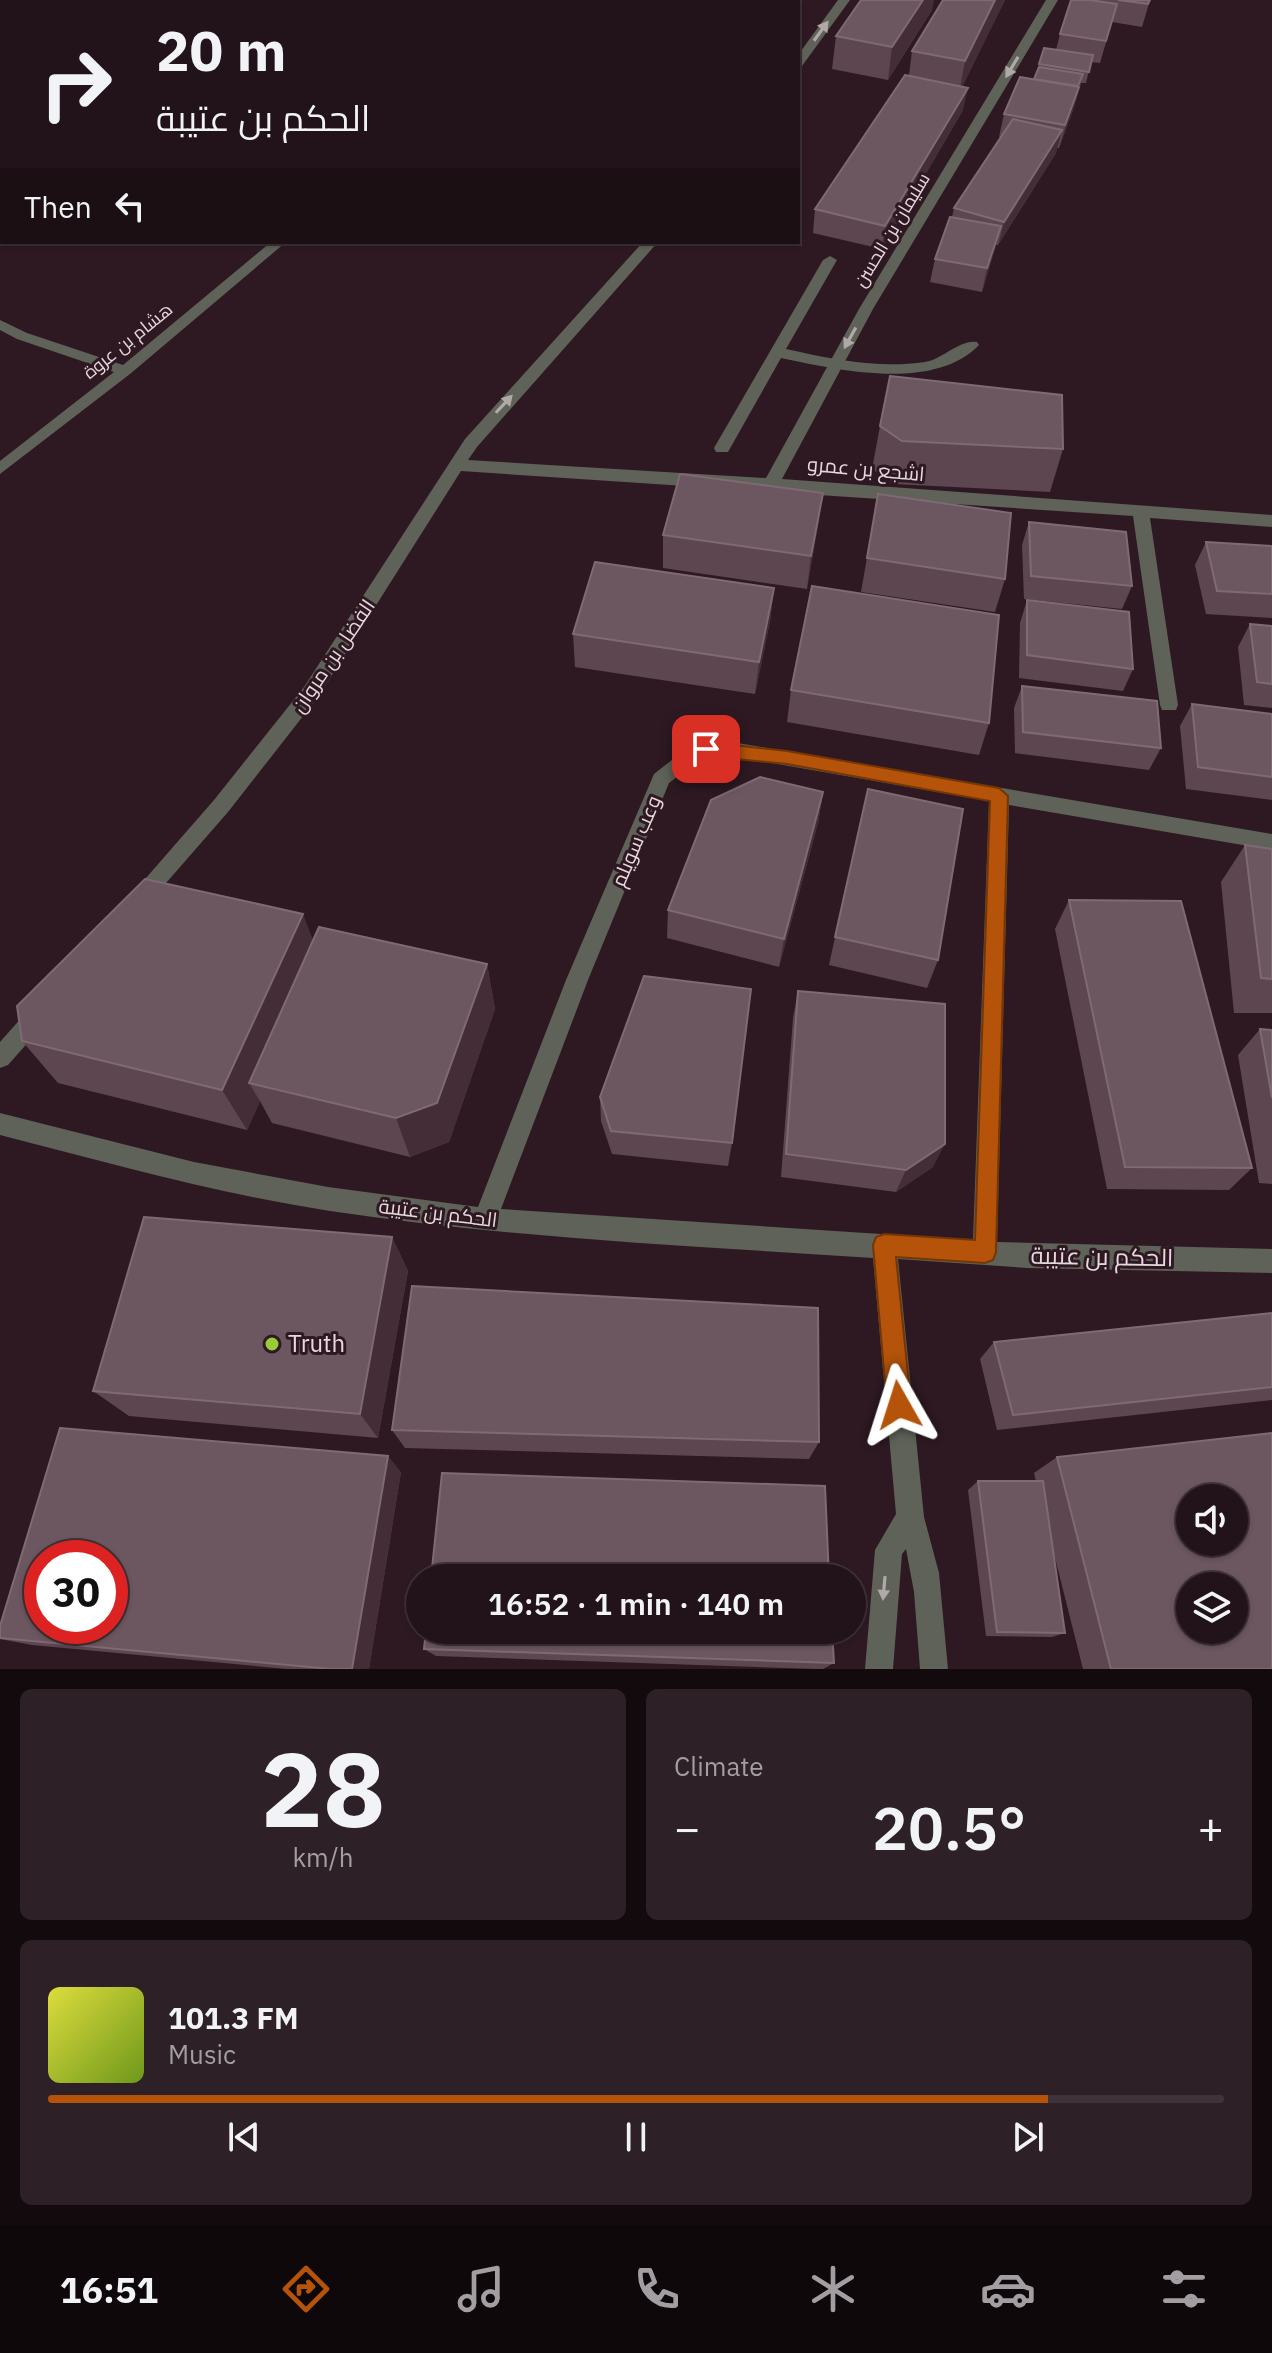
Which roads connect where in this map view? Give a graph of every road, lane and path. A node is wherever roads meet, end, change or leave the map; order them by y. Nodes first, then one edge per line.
1 (844, 0) edge
2 (1052, 0) edge
3 (800, 60) edge
4 (277, 244) edge
5 (649, 244) edge
6 (830, 260) dead end
7 (0, 324) edge
8 (972, 345) dead end
9 (777, 352) junction
10 (835, 365) junction
11 (125, 371) junction
12 (722, 448) dead end
13 (456, 465) junction
14 (0, 469) edge
15 (771, 484) junction
16 (1141, 513) junction
17 (1272, 521) edge
18 (1169, 705) dead end
19 (999, 796) junction
20 (1272, 842) edge
21 (126, 914) edge
22 (53, 998) edge
23 (0, 1058) edge
24 (0, 1124) edge
25 (486, 1220) junction
26 (884, 1245) junction
27 (985, 1252) junction
28 (1272, 1261) edge
29 (910, 1517) junction
30 (879, 1669) edge
31 (934, 1669) edge

3 -> 1 street
2 -> 10 street, سليمان بن الحسن
4 - 11 street, هشام بن عروة
13 -> 5 street, الفضل بن مروان
6 - 9 street
7 - 11 street
8 - 10 street
9 - 10 street
9 - 12 street
10 - 15 street, سليمان بن الحسن
11 - 14 street, هشام بن عروة
13 - 15 street, اشجع بن عمرو
13 - 21 street, الفضل بن مروان
15 - 16 street, اشجع بن عمرو
16 - 17 street, اشجع بن عمرو
16 - 18 street
19 - 20 street, وعب سويلم
19 - 25 street, وعب سويلم
19 - 27 street
22 - 23 street
24 - 25 street, الحكم بن عتيبة
25 - 26 street, الحكم بن عتيبة
26 - 27 street, الحكم بن عتيبة
26 - 29 street
27 - 28 street, الحكم بن عتيبة
29 -> 30 street
29 - 31 street

